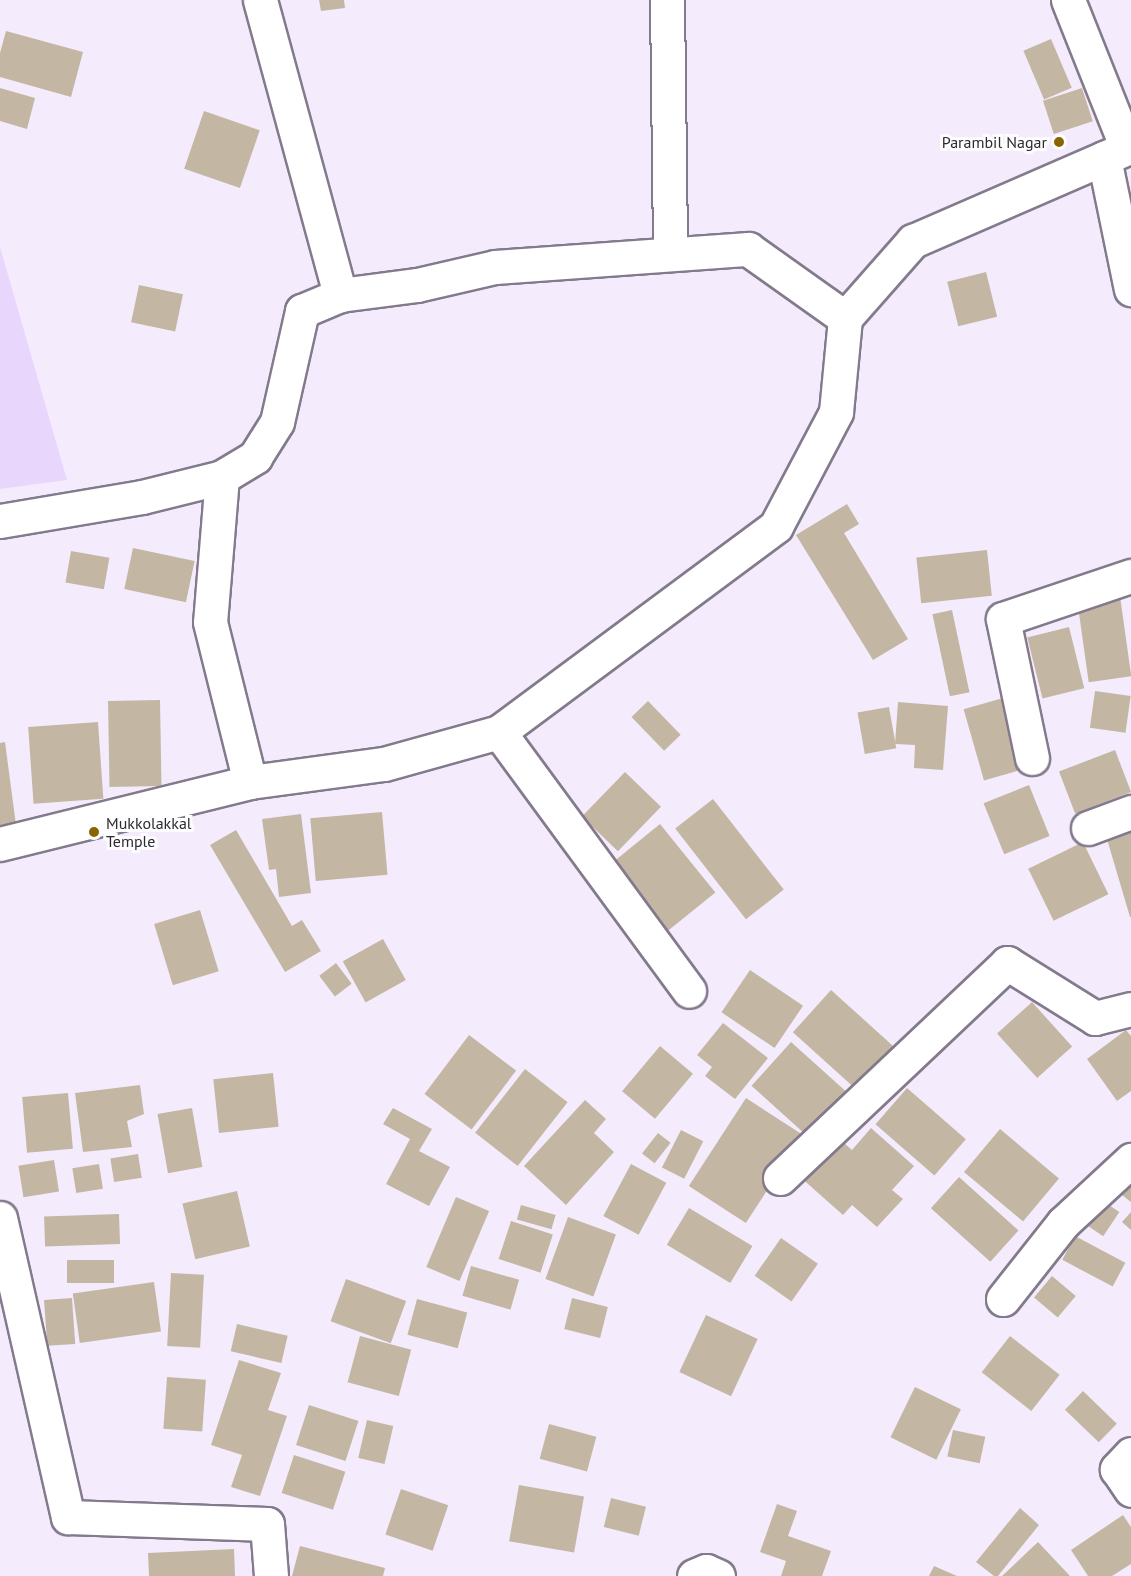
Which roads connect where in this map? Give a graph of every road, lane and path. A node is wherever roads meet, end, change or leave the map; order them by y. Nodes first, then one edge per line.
1 (260, 0) edge
2 (667, 0) edge
3 (1068, 0) edge
4 (1121, 150) edge
5 (670, 254) junction
6 (1131, 289) edge
7 (340, 294) junction
8 (845, 318) junction
9 (222, 477) junction
10 (0, 521) edge
11 (1131, 576) edge
12 (499, 732) junction
13 (1032, 758) dead end
14 (250, 783) junction
15 (1131, 812) edge
16 (1088, 828) dead end
17 (0, 844) edge
18 (689, 991) dead end
19 (1131, 1009) edge
20 (1131, 1160) edge
21 (780, 1178) dead end
22 (0, 1218) edge
23 (1003, 1299) dead end
24 (1131, 1454) edge
25 (1131, 1490) edge
26 (271, 1576) edge
27 (694, 1576) edge
28 (718, 1576) edge

1 - 7 street
2 - 5 street
3 - 4 street
4 - 6 street
4 - 8 street
5 - 7 street
5 - 8 street
7 - 9 street
8 - 12 street
9 - 10 street
9 - 14 street
11 - 13 street
12 - 14 street
12 - 18 street
14 - 17 street
15 - 16 street
19 - 21 street
20 - 23 street
22 - 26 street
24 - 25 street
27 - 28 street

